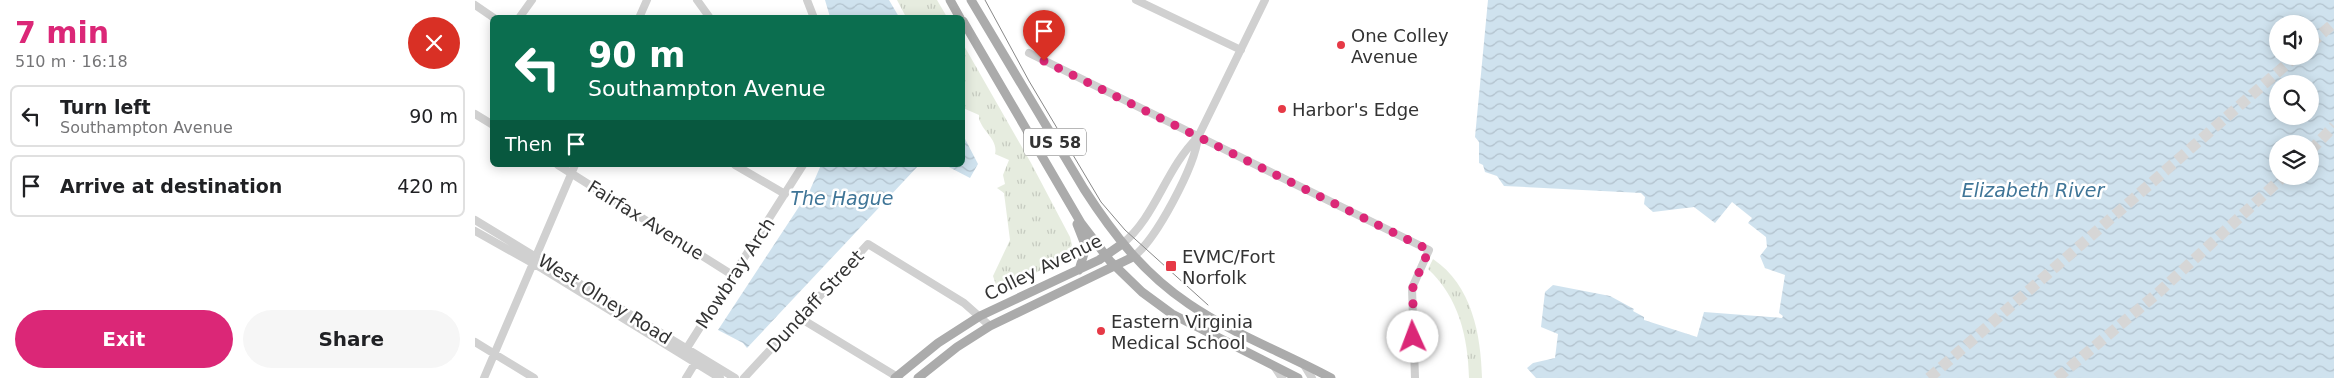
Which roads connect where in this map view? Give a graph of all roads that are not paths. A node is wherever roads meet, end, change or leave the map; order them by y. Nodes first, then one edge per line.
1 (532, 0) edge
2 (647, 0) edge
3 (697, 0) edge
4 (807, 0) edge
5 (950, 0) edge
6 (971, 0) edge
7 (1136, 0) edge
8 (1265, 0) edge
9 (475, 2) edge
10 (490, 15) edge
11 (521, 15) edge
12 (640, 15) edge
13 (708, 15) edge
14 (812, 15) edge
15 (958, 15) edge
16 (965, 24) edge
17 (1241, 50) junction
18 (1029, 53) dead end
19 (475, 114) edge
20 (490, 123) edge
21 (1198, 137) junction
22 (562, 167) edge
23 (574, 167) edge
24 (738, 167) edge
25 (802, 167) edge
26 (572, 173) junction
27 (1063, 192) junction
28 (785, 194) junction
29 (475, 220) edge
30 (475, 231) edge
31 (1122, 244) junction
32 (537, 256) junction
33 (1106, 256) junction
34 (1133, 257) junction
35 (533, 264) junction
36 (1115, 266) junction
37 (1079, 270) junction
38 (734, 276) junction
39 (981, 316) junction
40 (800, 318) junction
41 (990, 326) junction
42 (475, 342) edge
43 (685, 352) junction
44 (494, 354) junction
45 (698, 360) junction
46 (1304, 364) junction
47 (1274, 366) junction
48 (897, 377) edge
49 (484, 378) edge
50 (534, 378) edge
51 (687, 378) edge
52 (720, 378) edge
53 (735, 378) edge
54 (744, 378) edge
55 (918, 378) edge
56 (1282, 378) edge
57 (1298, 378) edge
58 (1312, 378) edge
59 (1331, 378) edge
60 (1415, 378) edge

1 - 11 street
2 - 12 street
3 - 13 street
4 - 14 street
5 - 15 main road
6 - 31 main road, US 58
7 - 17 street
8 - 17 street, Colley Avenue
9 - 10 street
16 - 27 main road, US 58
17 - 21 street, Colley Avenue
18 - 21 street
19 - 20 street
21 - 31 street, Colley Avenue
21 - 34 street, Colley Avenue
21 - 60 street
22 - 26 street, Fairfax Avenue
23 - 26 street
24 - 28 street
25 - 28 street, Mowbray Arch
26 - 32 street
26 - 38 street, Fairfax Avenue
27 - 33 main road, US 58
27 - 37 main road
28 - 38 street, Mowbray Arch
29 - 32 street, West Olney Road
30 - 35 street, West Olney Road
31 - 33 main road, Colley Avenue
31 - 34 main road, US 58
32 - 35 street
32 - 43 street, West Olney Road
33 - 36 main road, US 58
33 - 37 main road, Colley Avenue
34 - 36 main road, Colley Avenue
34 - 46 main road, US 58
35 - 43 street, West Olney Road
35 - 44 street
36 - 41 main road, Colley Avenue
36 - 47 main road, US 58
37 - 39 main road, Colley Avenue
38 - 43 street, Mowbray Arch
39 - 40 street, Dundaff Street
39 - 41 street, Dundaff Street
39 - 48 main road, Colley Avenue
40 - 48 street
40 - 54 street, Dundaff Street
41 - 55 main road, Colley Avenue
42 - 44 street
43 - 45 street, West Olney Road
44 - 49 street
44 - 50 street
45 - 51 street
45 - 52 street, West Olney Road
45 - 53 street, West Olney Road
46 - 58 street
46 - 59 main road, US 58
47 - 56 street
47 - 57 main road, US 58

